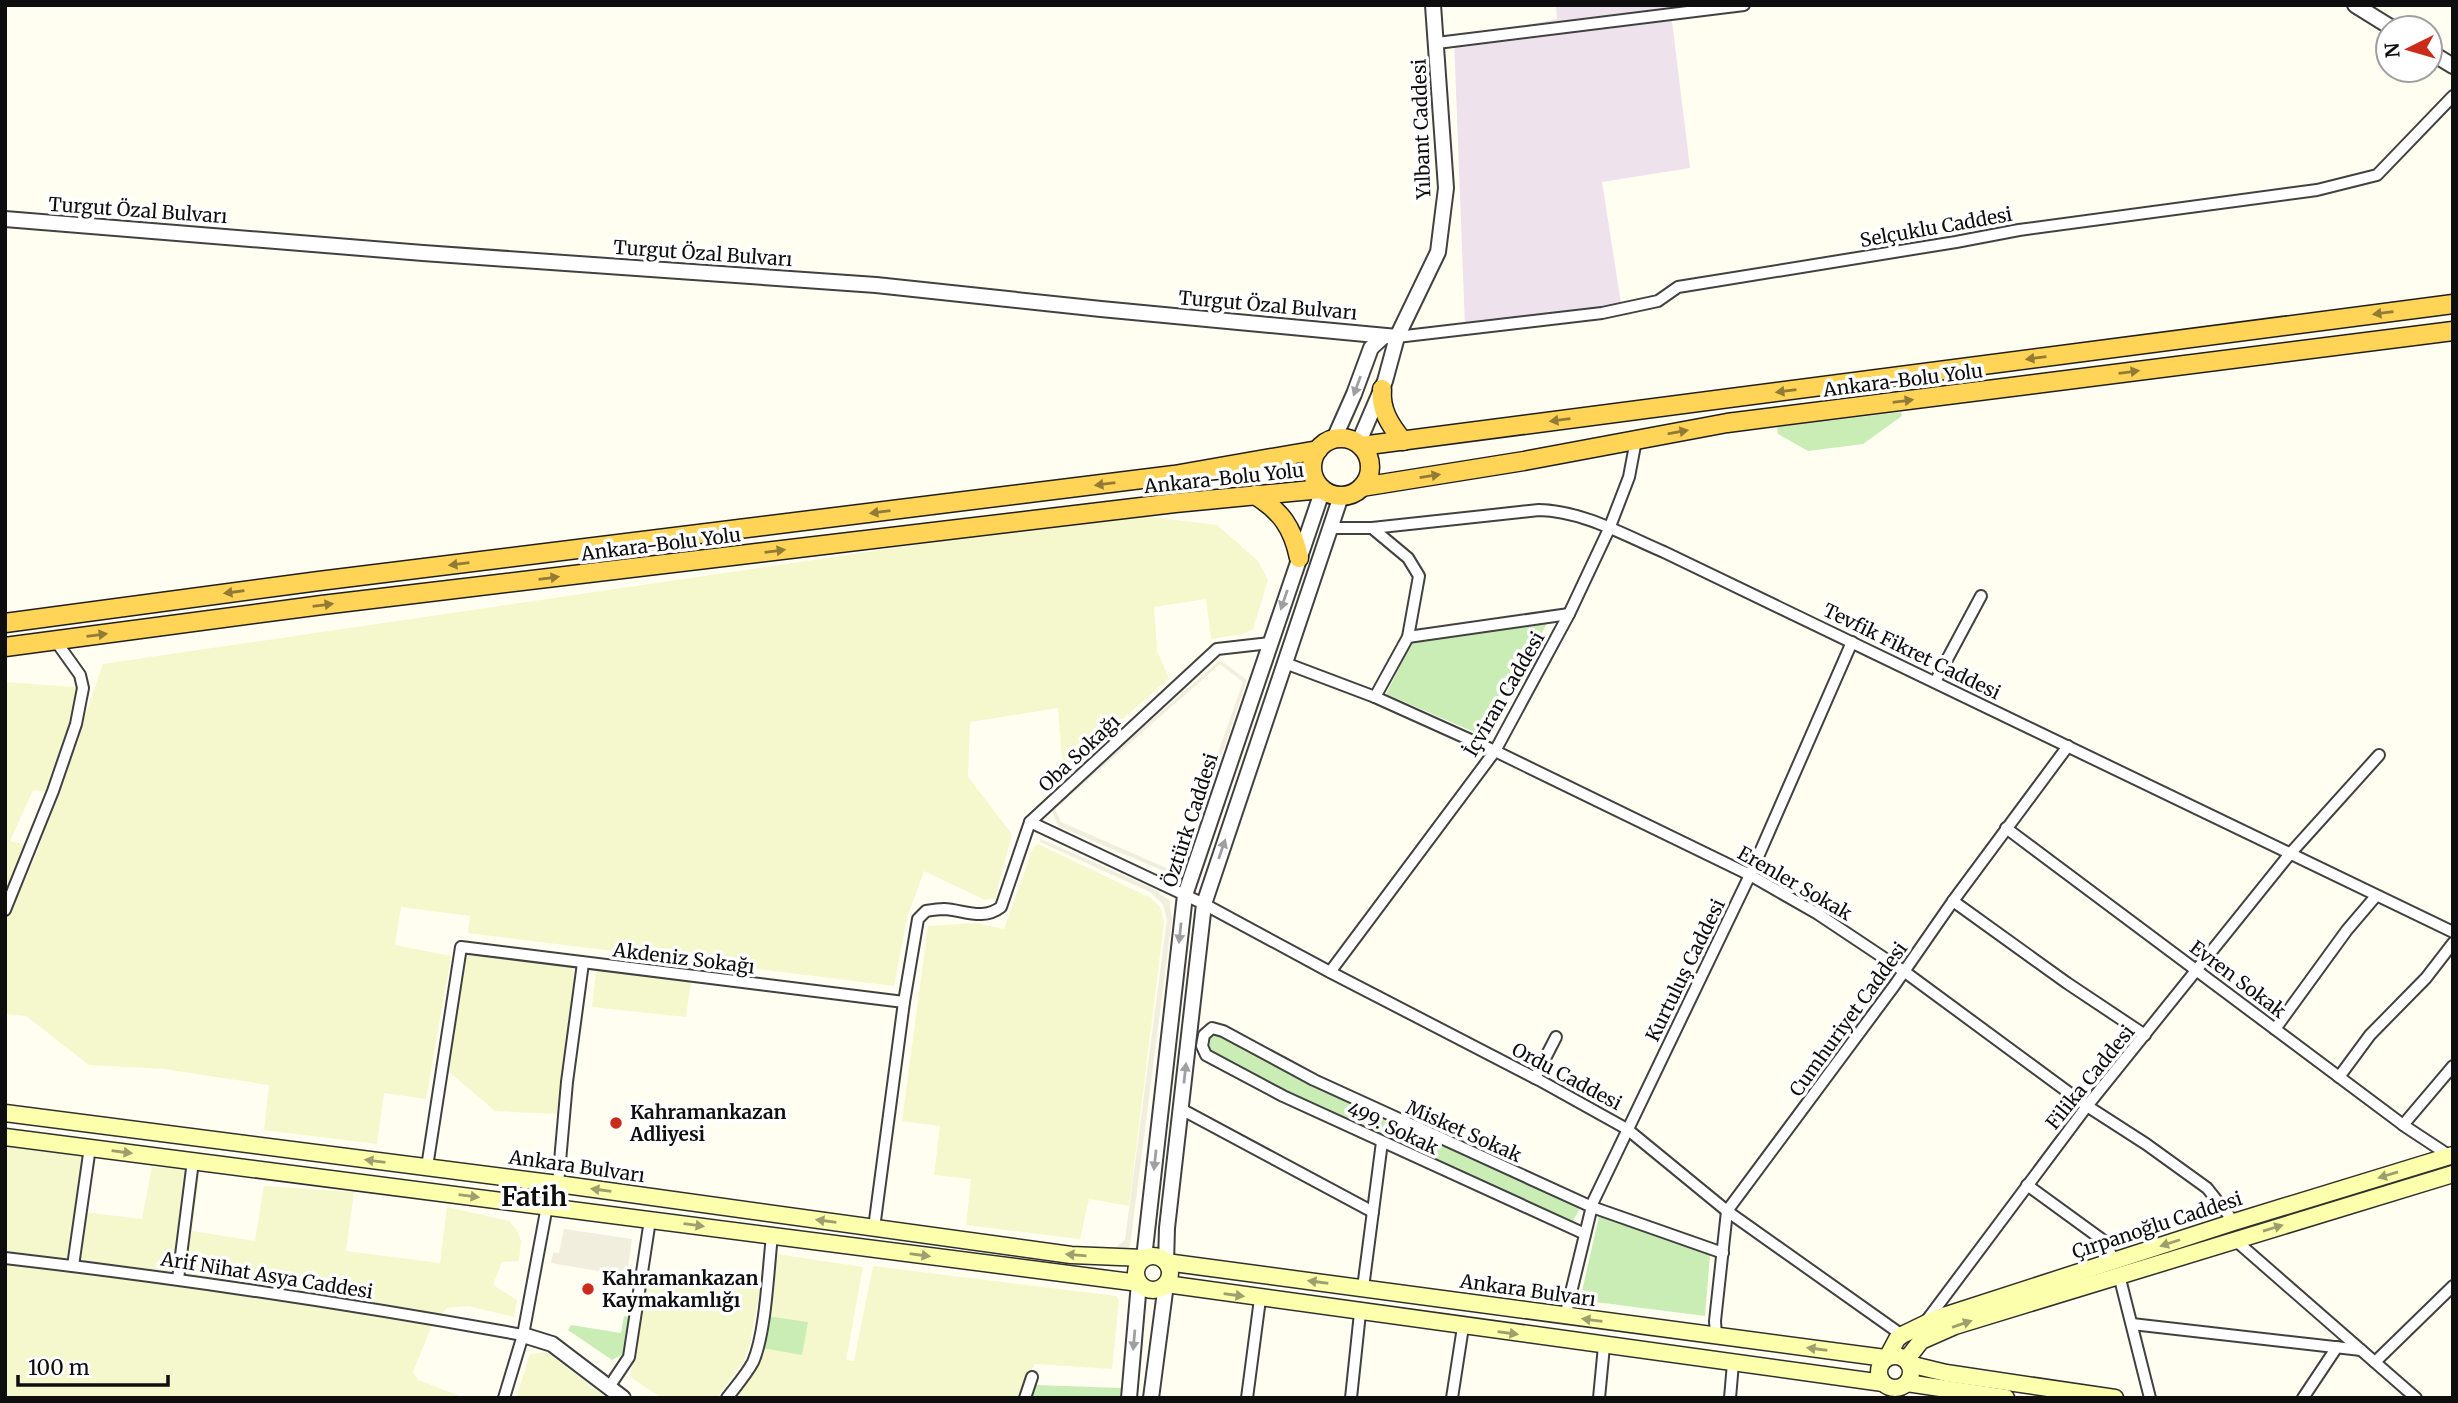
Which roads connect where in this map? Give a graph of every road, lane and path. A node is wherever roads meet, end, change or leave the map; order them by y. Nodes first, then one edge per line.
1 (1433, 5) edge
2 (1744, 5) edge
3 (2355, 5) edge
4 (2374, 17) edge
5 (1437, 43) junction
6 (2453, 96) edge
7 (5, 219) edge
8 (2452, 303) edge
9 (2453, 331) edge
10 (1391, 336) junction
11 (1382, 389) junction
12 (1334, 439) junction
13 (1636, 440) junction
14 (1403, 441) junction
15 (1360, 445) junction
16 (1318, 450) junction
17 (1362, 487) junction
18 (1323, 489) junction
19 (1255, 495) junction
20 (1341, 496) junction
21 (1330, 528) junction
22 (1372, 528) junction
23 (1609, 529) junction
24 (1298, 558) junction
25 (1981, 596) dead end
26 (1569, 614) junction
27 (5, 623) edge
28 (1408, 637) junction
29 (55, 640) junction
30 (1852, 642) junction
31 (1270, 643) junction
32 (5, 647) edge
33 (1285, 663) junction
34 (1935, 682) junction
35 (1375, 697) junction
36 (2068, 746) junction
37 (1496, 751) junction
38 (2379, 755) dead end
39 (1030, 822) junction
40 (2006, 828) junction
41 (2289, 855) junction
42 (1750, 875) junction
43 (1185, 895) junction
44 (2376, 896) junction
45 (1953, 901) junction
46 (1204, 904) junction
47 (5, 911) edge
48 (2453, 932) edge
49 (2453, 943) edge
50 (583, 963) junction
51 (2198, 970) junction
52 (1330, 972) junction
53 (1905, 972) junction
54 (904, 1002) junction
55 (2274, 1029) junction
56 (2145, 1035) junction
57 (1203, 1037) joint
58 (1556, 1037) dead end
59 (2453, 1066) edge
60 (2339, 1077) junction
61 (1535, 1078) junction
62 (2087, 1106) junction
63 (1181, 1109) junction
64 (5, 1113) edge
65 (2403, 1125) junction
66 (1627, 1129) junction
67 (5, 1138) edge
68 (1382, 1142) junction
69 (90, 1147) junction
70 (2451, 1156) edge
71 (193, 1161) junction
72 (427, 1167) junction
73 (2453, 1174) edge
74 (558, 1184) junction
75 (2027, 1185) junction
76 (547, 1206) junction
77 (1592, 1207) junction
78 (1727, 1211) junction
79 (1373, 1212) junction
80 (650, 1220) junction
81 (2234, 1222) junction
82 (874, 1228) junction
83 (1585, 1234) junction
84 (772, 1236) junction
85 (2235, 1240) junction
86 (1723, 1253) junction
87 (5, 1258) edge
88 (1144, 1258) junction
89 (1166, 1262) junction
90 (73, 1266) junction
91 (2117, 1268) junction
92 (178, 1279) junction
93 (1139, 1283) junction
94 (1166, 1284) junction
95 (2453, 1286) edge
96 (1363, 1289) junction
97 (1260, 1299) junction
98 (1360, 1313) junction
99 (1565, 1317) junction
100 (1923, 1324) junction
101 (2133, 1324) junction
102 (1463, 1327) junction
103 (523, 1335) junction
104 (1716, 1335) junction
105 (1902, 1335) junction
106 (1604, 1346) junction
107 (2336, 1347) junction
108 (2361, 1350) junction
109 (1887, 1357) junction
110 (1908, 1362) junction
111 (2375, 1362) junction
112 (1733, 1363) junction
113 (1032, 1377) dead end
114 (609, 1387) junction
115 (1883, 1389) edge
116 (1903, 1389) edge
117 (2001, 1397) edge
118 (504, 1398) edge
119 (623, 1398) edge
120 (727, 1398) edge
121 (1025, 1398) edge
122 (1129, 1398) edge
123 (1151, 1398) edge
124 (1247, 1398) edge
125 (1351, 1398) edge
126 (1452, 1398) edge
127 (1598, 1398) edge
128 (1730, 1398) edge
129 (2115, 1398) edge
130 (2150, 1398) edge
131 (2303, 1398) edge
132 (2416, 1398) edge

1 - 5 street, Yılbant Caddesi
2 - 5 street
3 - 4 street
5 - 10 street, Yılbant Caddesi
6 - 10 street, Selçuklu Caddesi
7 - 10 street, Turgut Özal Bulvarı
8 -> 14 highway, Ankara-Bolu Yolu
13 -> 9 highway, Ankara-Bolu Yolu
10 - 11 street, Yılbant Caddesi
10 -> 12 street, Yılbant Caddesi
11 - 14 highway
11 - 15 street, Yılbant Caddesi
12 - 15 highway
12 - 16 highway
17 -> 13 highway, Ankara-Bolu Yolu
13 - 23 street, İçviran Caddesi
14 - 15 highway, Ankara-Bolu Yolu
15 - 17 highway
16 - 18 highway
16 -> 27 highway, Ankara-Bolu Yolu
17 - 20 highway
18 - 19 highway, Ankara-Bolu Yolu
18 - 20 highway
18 - 24 street, Öztürk Caddesi
19 - 24 highway
29 -> 19 highway, Ankara-Bolu Yolu
20 - 21 street, Öztürk Caddesi
21 - 22 street, Tevfik Fikret Caddesi
21 - 33 street, Öztürk Caddesi
22 - 23 street, Tevfik Fikret Caddesi
22 - 28 street
23 - 26 street, İçviran Caddesi
23 - 30 street, Tevfik Fikret Caddesi
24 -> 31 street, Öztürk Caddesi
25 - 34 street
26 - 28 street
26 - 37 street, İçviran Caddesi
28 - 35 street
29 - 32 highway, Ankara-Bolu Yolu
29 - 47 street
30 - 34 street, Tevfik Fikret Caddesi
30 - 42 street, Kurtuluş Caddesi
31 - 39 street, Oba Sokağı
31 - 43 street, Öztürk Caddesi
33 - 35 street, Erenler Sokak
46 -> 33 street, Öztürk Caddesi
34 - 36 street, Tevfik Fikret Caddesi
35 - 37 street, Erenler Sokak
36 - 40 street, Cumhuriyet Caddesi
36 - 41 street, Tevfik Fikret Caddesi
37 - 42 street, Erenler Sokak
37 - 52 street, İçviran Caddesi
38 - 41 street, Filika Caddesi
39 - 43 street, Ordu Caddesi
39 - 54 street, Oba Sokağı
40 - 45 street, Cumhuriyet Caddesi
40 - 51 street, Evren Sokak
41 - 44 street, Tevfik Fikret Caddesi
41 - 51 street, Filika Caddesi
42 - 53 street, Erenler Sokak
42 - 66 street, Kurtuluş Caddesi
43 - 46 street, Ordu Caddesi
43 -> 88 street, Öztürk Caddesi
44 - 48 street, Tevfik Fikret Caddesi
44 - 55 street
45 - 53 street, Cumhuriyet Caddesi
45 - 56 street
46 - 52 street, Ordu Caddesi
63 -> 46 street, Öztürk Caddesi
49 - 60 street
50 - 54 street, Akdeniz Sokağı
50 - 72 street, Akdeniz Sokağı
50 - 74 street
51 - 55 street, Evren Sokak
51 - 56 street, Filika Caddesi
52 - 61 street, Ordu Caddesi
53 - 62 street, Erenler Sokak
53 - 78 street, Cumhuriyet Caddesi
54 - 82 street
55 - 60 street, Evren Sokak
56 - 62 street, Filika Caddesi
57 - 68 street, 499. Sokak
57 - 77 street, Misket Sokak
58 - 61 street
59 - 65 street
60 - 65 street, Evren Sokak
61 - 66 street, Ordu Caddesi
62 - 75 street, Filika Caddesi
62 - 81 street, Erenler Sokak
63 - 79 street
63 - 89 street, Öztürk Caddesi
72 -> 64 main road, Ankara Bulvarı
65 - 70 street, Evren Sokak
66 - 77 street, Kurtuluş Caddesi
66 - 78 street, Ordu Caddesi
67 - 69 main road
68 - 79 street
68 - 83 street, 499. Sokak
69 -> 71 main road
69 - 90 street
70 -> 81 main road, Çırpanoğlu Caddesi
71 -> 76 main road
71 - 92 street
72 - 74 main road, Ankara Bulvarı
85 -> 73 main road, Çırpanoğlu Caddesi
82 -> 74 main road, Ankara Bulvarı
75 - 91 street
75 - 100 street, Filika Caddesi
76 - 80 main road
76 - 103 street
77 - 83 street, Kurtuluş Caddesi
77 - 86 street, Misket Sokak
78 - 86 street
78 - 105 street, Ordu Caddesi
79 - 96 street
80 -> 84 main road
80 - 114 street
81 -> 91 main road, Çırpanoğlu Caddesi
88 -> 82 main road, Ankara Bulvarı
83 - 99 street, Kurtuluş Caddesi
84 -> 93 main road
84 - 120 street
85 - 91 main road, Çırpanoğlu Caddesi
85 - 108 street
86 - 104 street
87 - 90 street, Arif Nihat Asya Caddesi
88 - 89 main road, Ankara Bulvarı
88 - 93 main road
89 - 94 main road
96 -> 89 main road, Ankara Bulvarı
90 - 92 street, Arif Nihat Asya Caddesi
91 - 100 main road, Çırpanoğlu Caddesi
91 - 101 street
110 -> 91 main road, Çırpanoğlu Caddesi
92 - 103 street, Arif Nihat Asya Caddesi
93 - 94 main road
93 -> 122 street
94 -> 97 main road
94 - 123 street
95 - 111 street
96 - 99 main road, Ankara Bulvarı
97 - 98 main road
97 - 124 street
98 - 102 main road
98 - 125 street
104 -> 99 main road, Ankara Bulvarı
100 - 105 main road, Çırpanoğlu Caddesi
101 - 107 street
101 - 130 street
102 -> 106 main road
102 - 126 street
103 - 114 street
103 - 118 street
109 -> 104 main road, Ankara Bulvarı
105 - 109 main road, Çırpanoğlu Caddesi
106 - 112 main road
106 - 127 street
107 - 108 street
107 - 131 street
108 - 111 street
109 - 110 main road, Ankara Bulvarı
109 - 115 main road
110 - 116 main road
110 - 129 main road, Ankara Bulvarı
111 - 132 street
112 - 115 main road
112 - 128 street
113 - 121 street
114 - 119 street
115 - 116 main road
116 - 117 main road

